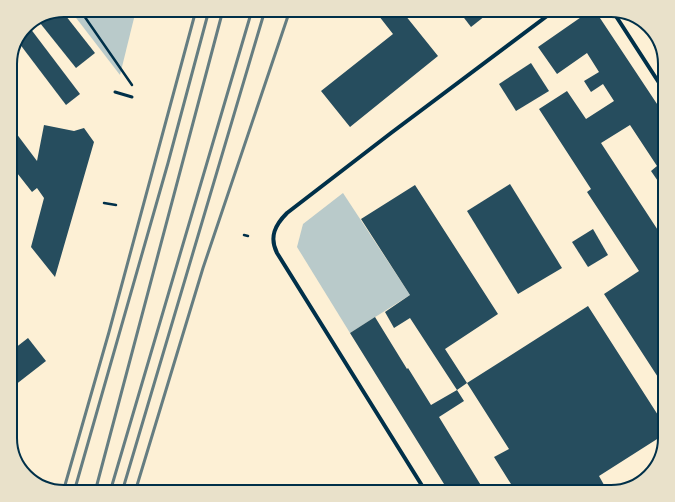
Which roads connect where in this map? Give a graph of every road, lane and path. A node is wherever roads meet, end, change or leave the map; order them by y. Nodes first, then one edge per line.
1 (84, 17) edge
2 (545, 17) edge
3 (617, 17) edge
4 (658, 81) edge
5 (135, 88) dead end
6 (115, 92) dead end
7 (132, 97) dead end
8 (104, 203) dead end
9 (116, 205) dead end
10 (244, 235) dead end
11 (248, 236) dead end
12 (422, 485) edge

1 - 5 path
2 - 12 street
3 - 4 street
6 - 7 lane
8 - 9 path
10 - 11 path

